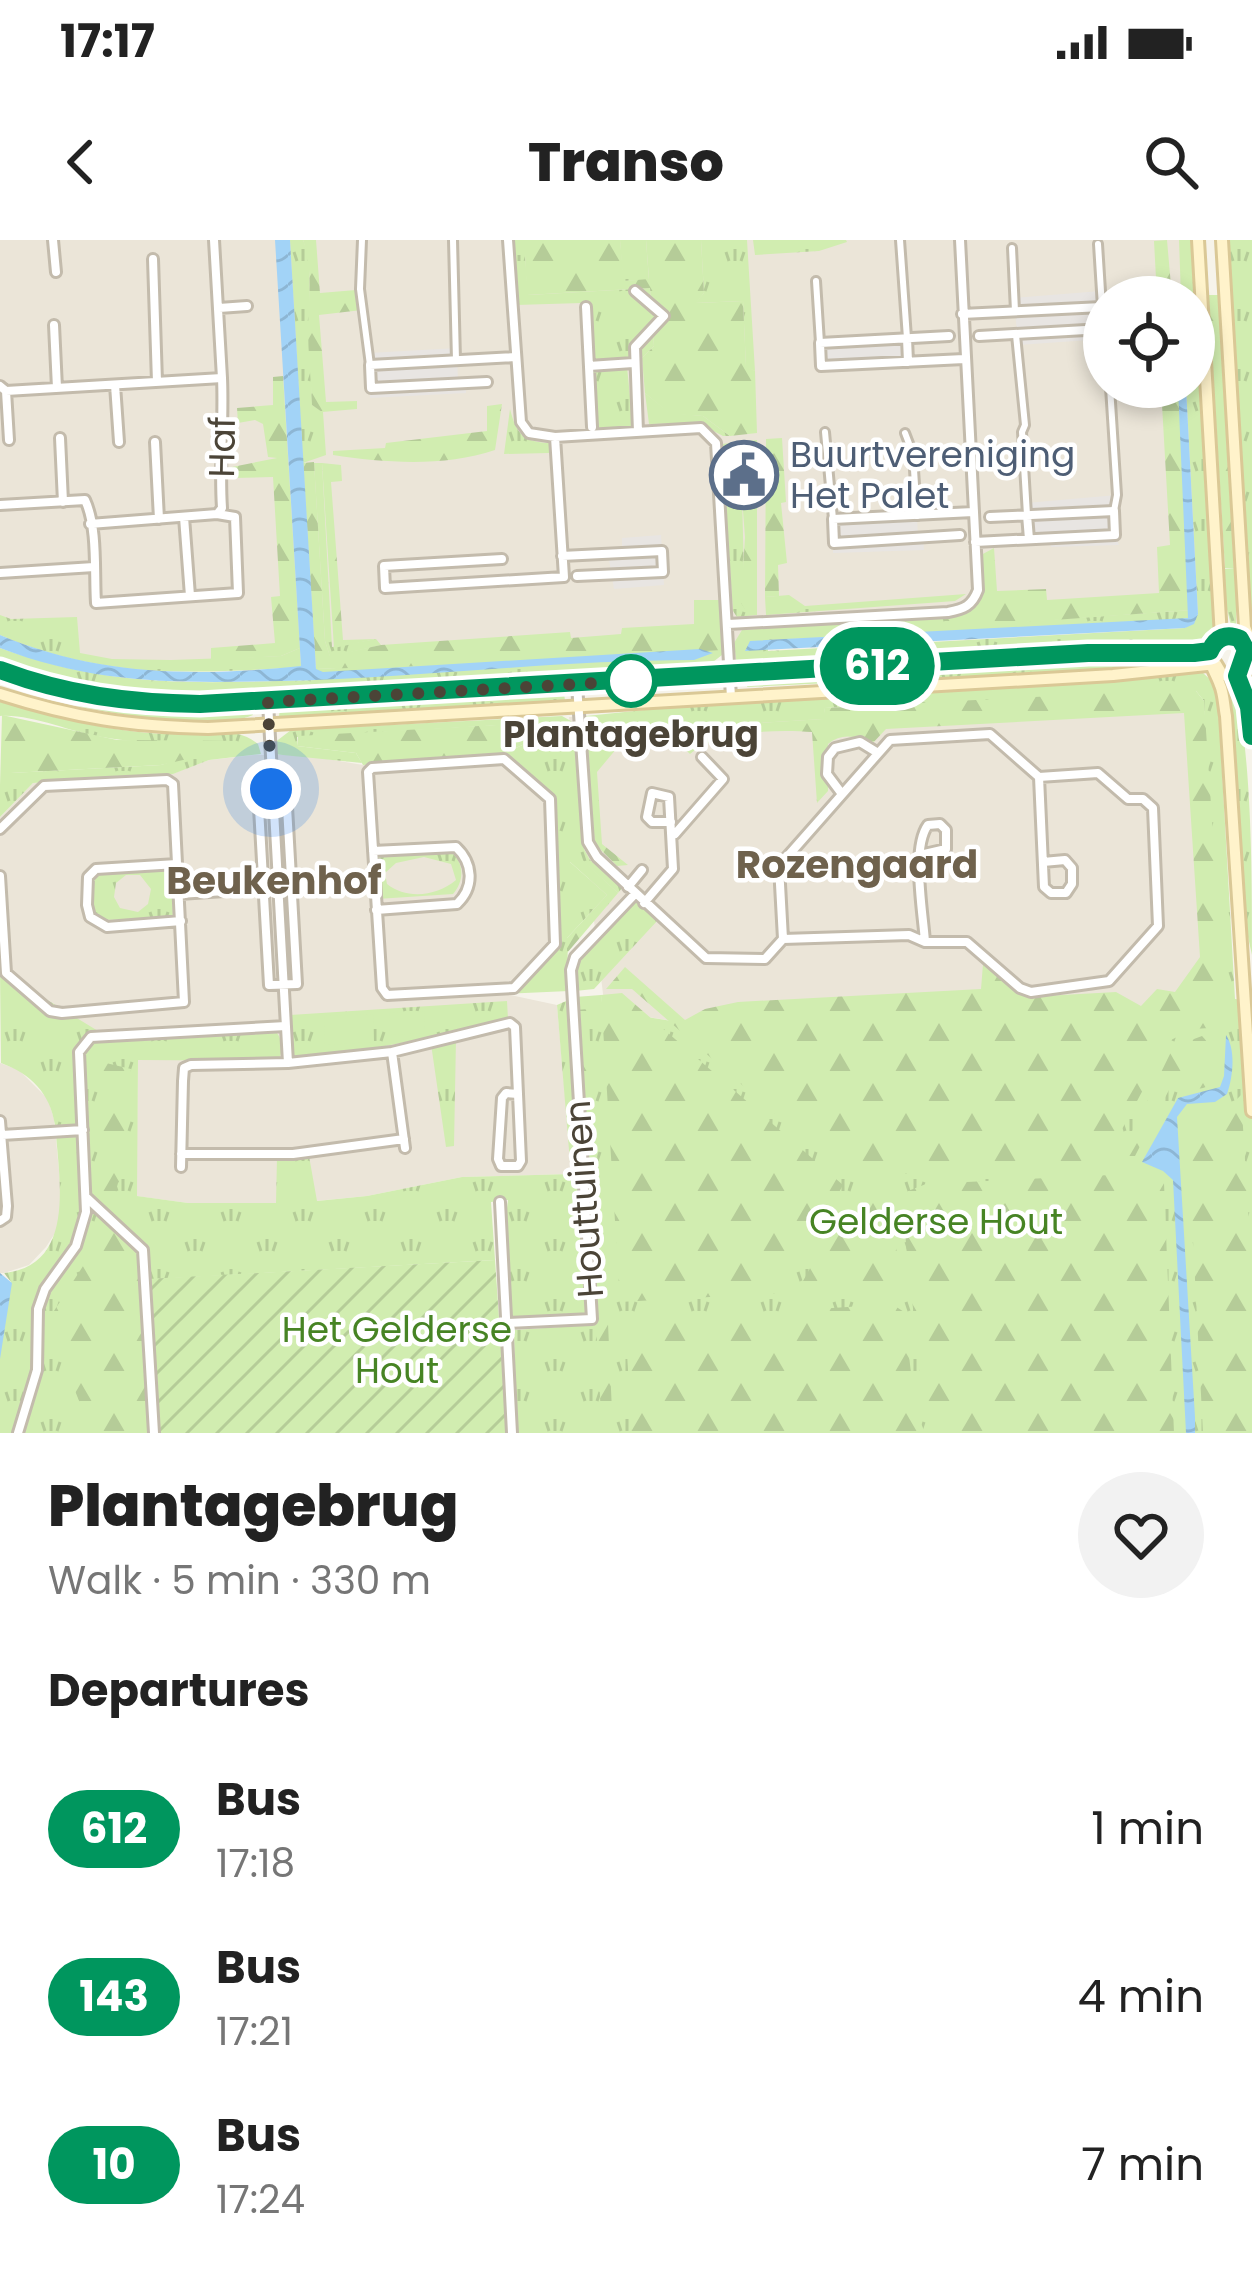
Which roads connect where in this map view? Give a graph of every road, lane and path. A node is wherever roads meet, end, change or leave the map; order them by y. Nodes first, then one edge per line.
1 (53, 240) edge
2 (214, 240) edge
3 (362, 240) edge
4 (453, 240) edge
5 (508, 240) edge
6 (900, 240) edge
7 (960, 240) edge
8 (1198, 240) edge
9 (1222, 240) edge
10 (1098, 244) dead end
11 (1012, 248) dead end
12 (153, 259) dead end
13 (56, 272) dead end
14 (1100, 276) edge
15 (816, 281) dead end
16 (634, 291) dead end
17 (248, 306) dead end
18 (586, 307) dead end
19 (219, 308) junction
20 (1083, 308) edge
21 (1015, 311) junction
22 (962, 314) junction
23 (54, 325) dead end
24 (1083, 332) edge
25 (1016, 334) junction
26 (949, 336) dead end
27 (979, 336) dead end
28 (907, 338) junction
29 (820, 343) junction
30 (515, 357) junction
31 (964, 358) junction
32 (456, 360) junction
33 (908, 362) junction
34 (633, 363) junction
35 (370, 365) junction
36 (589, 366) junction
37 (222, 378) junction
38 (157, 382) junction
39 (487, 382) dead end
40 (458, 383) junction
41 (115, 385) junction
42 (3, 388) edge
43 (57, 388) junction
44 (1111, 408) edge
45 (592, 427) dead end
46 (638, 432) junction
47 (825, 432) dead end
48 (905, 434) dead end
49 (555, 437) junction
50 (60, 438) dead end
51 (9, 440) dead end
52 (119, 442) dead end
53 (155, 442) dead end
54 (64, 502) junction
55 (0, 505) edge
56 (973, 512) junction
57 (1114, 512) junction
58 (217, 514) junction
59 (1028, 515) junction
60 (917, 516) junction
61 (184, 517) junction
62 (990, 517) dead end
63 (160, 519) junction
64 (832, 519) junction
65 (90, 524) junction
66 (960, 535) dead end
67 (918, 537) junction
68 (1029, 539) junction
69 (975, 542) junction
70 (608, 554) junction
71 (562, 556) junction
72 (502, 559) dead end
73 (465, 561) junction
74 (94, 567) junction
75 (0, 573) edge
76 (609, 574) junction
77 (578, 576) dead end
78 (466, 583) junction
79 (190, 596) junction
80 (728, 625) junction
81 (1237, 639) edge
82 (1211, 662) junction
83 (0, 670) edge
84 (1235, 674) edge
85 (731, 675) junction
86 (577, 685) junction
87 (0, 694) edge
88 (731, 697) junction
89 (268, 702) junction
90 (578, 707) junction
91 (268, 724) junction
92 (1252, 737) edge
93 (878, 753) junction
94 (702, 758) dead end
95 (1039, 777) junction
96 (271, 789) junction
97 (842, 794) junction
98 (670, 822) dead end
99 (0, 829) edge
100 (674, 836) junction
101 (373, 851) junction
102 (920, 855) junction
103 (1043, 862) junction
104 (177, 864) junction
105 (642, 870) dead end
106 (0, 876) edge
107 (374, 880) junction
108 (278, 886) junction
109 (292, 886) junction
110 (263, 887) junction
111 (632, 891) junction
112 (179, 894) junction
113 (644, 903) junction
114 (376, 910) junction
115 (181, 921) junction
116 (783, 939) junction
117 (925, 942) junction
118 (284, 985) junction
119 (286, 1026) junction
120 (392, 1052) junction
121 (288, 1063) junction
122 (1251, 1074) edge
123 (518, 1094) junction
124 (1252, 1111) edge
125 (0, 1121) edge
126 (83, 1130) junction
127 (2, 1135) edge
128 (181, 1154) junction
129 (181, 1167) dead end
130 (87, 1198) junction
131 (500, 1202) dead end
132 (0, 1221) edge
133 (507, 1323) junction
134 (18, 1433) edge
135 (154, 1433) edge
136 (512, 1433) edge

1 - 13 street
2 - 19 street, Haf
3 - 35 street
4 - 32 street
5 - 30 street
6 - 28 street
7 - 22 street
8 - 81 main road
9 - 81 main road
10 - 14 street
11 - 21 street
12 - 38 street
15 - 29 street
16 - 34 street
17 - 19 street
18 - 36 street
19 - 37 street, Haf
20 - 21 street
21 - 22 street
21 - 25 street
22 - 31 street
23 - 43 street
24 - 25 street
25 - 27 street
25 - 59 street
26 - 28 street
28 - 29 street
28 - 33 street
29 - 33 street
30 - 32 street
30 - 49 street
31 - 33 street
31 - 56 street
32 - 35 street
32 - 40 street
34 - 36 street
34 - 46 street
35 - 40 street
36 - 45 street
37 - 38 street
37 - 58 street, Haf
38 - 41 street
39 - 40 street
41 - 43 street
41 - 52 street
42 - 43 street
42 - 51 street
44 - 57 street
46 - 49 street
46 - 80 street
47 - 64 street
48 - 60 street
49 - 71 street
50 - 54 street
53 - 63 street, Haf
54 - 55 street
54 - 65 street
56 - 60 street
56 - 69 street
57 - 59 street
57 - 68 street
58 - 61 street, Haf
58 - 79 street, Haf
59 - 62 street
59 - 68 street
60 - 64 street
60 - 67 street
61 - 63 street, Haf
61 - 79 street, Haf
63 - 65 street, Haf
64 - 67 street
65 - 74 street
66 - 67 street
68 - 69 street
69 - 80 street
70 - 71 street
70 - 76 street
70 - 76 street
71 - 78 street
72 - 73 street
73 - 78 street
73 - 78 street
74 - 75 street
74 - 79 street, Haf
76 - 77 street
80 - 85 street
81 - 82 main road
81 - 84 main road
82 - 84 main road
82 - 85 main road
82 - 88 main road
83 - 89 main road
84 - 92 main road
84 - 122 main road
85 - 86 main road
85 - 88 street
86 - 89 main road
86 - 90 street
87 - 91 main road
88 - 90 main road
89 - 91 street
90 - 91 main road
90 - 111 street
91 - 96 street
93 - 95 street
93 - 97 street
93 - 97 street
94 - 100 street
95 - 103 street
95 - 117 street
96 - 108 street
96 - 109 street
96 - 110 street
97 - 116 street
98 - 100 street
99 - 104 street
100 - 113 street
101 - 107 street
101 - 114 street
101 - 114 street
102 - 102 street
102 - 117 street
103 - 103 street
104 - 112 street
104 - 115 street
105 - 111 street
106 - 115 street
107 - 109 street
107 - 114 street
108 - 109 street
108 - 110 street
108 - 118 street
109 - 118 street
110 - 112 street
110 - 118 street
111 - 113 street
111 - 133 street, Houttuinen
112 - 115 street
113 - 116 street
116 - 117 street
118 - 119 street
119 - 121 street
119 - 126 street
120 - 121 street
120 - 123 street
120 - 128 street
121 - 128 street
122 - 124 main road
123 - 123 street
125 - 127 street
126 - 127 street
126 - 130 street
127 - 132 street
128 - 129 street
130 - 134 street
130 - 135 street
131 - 133 street
133 - 136 street

